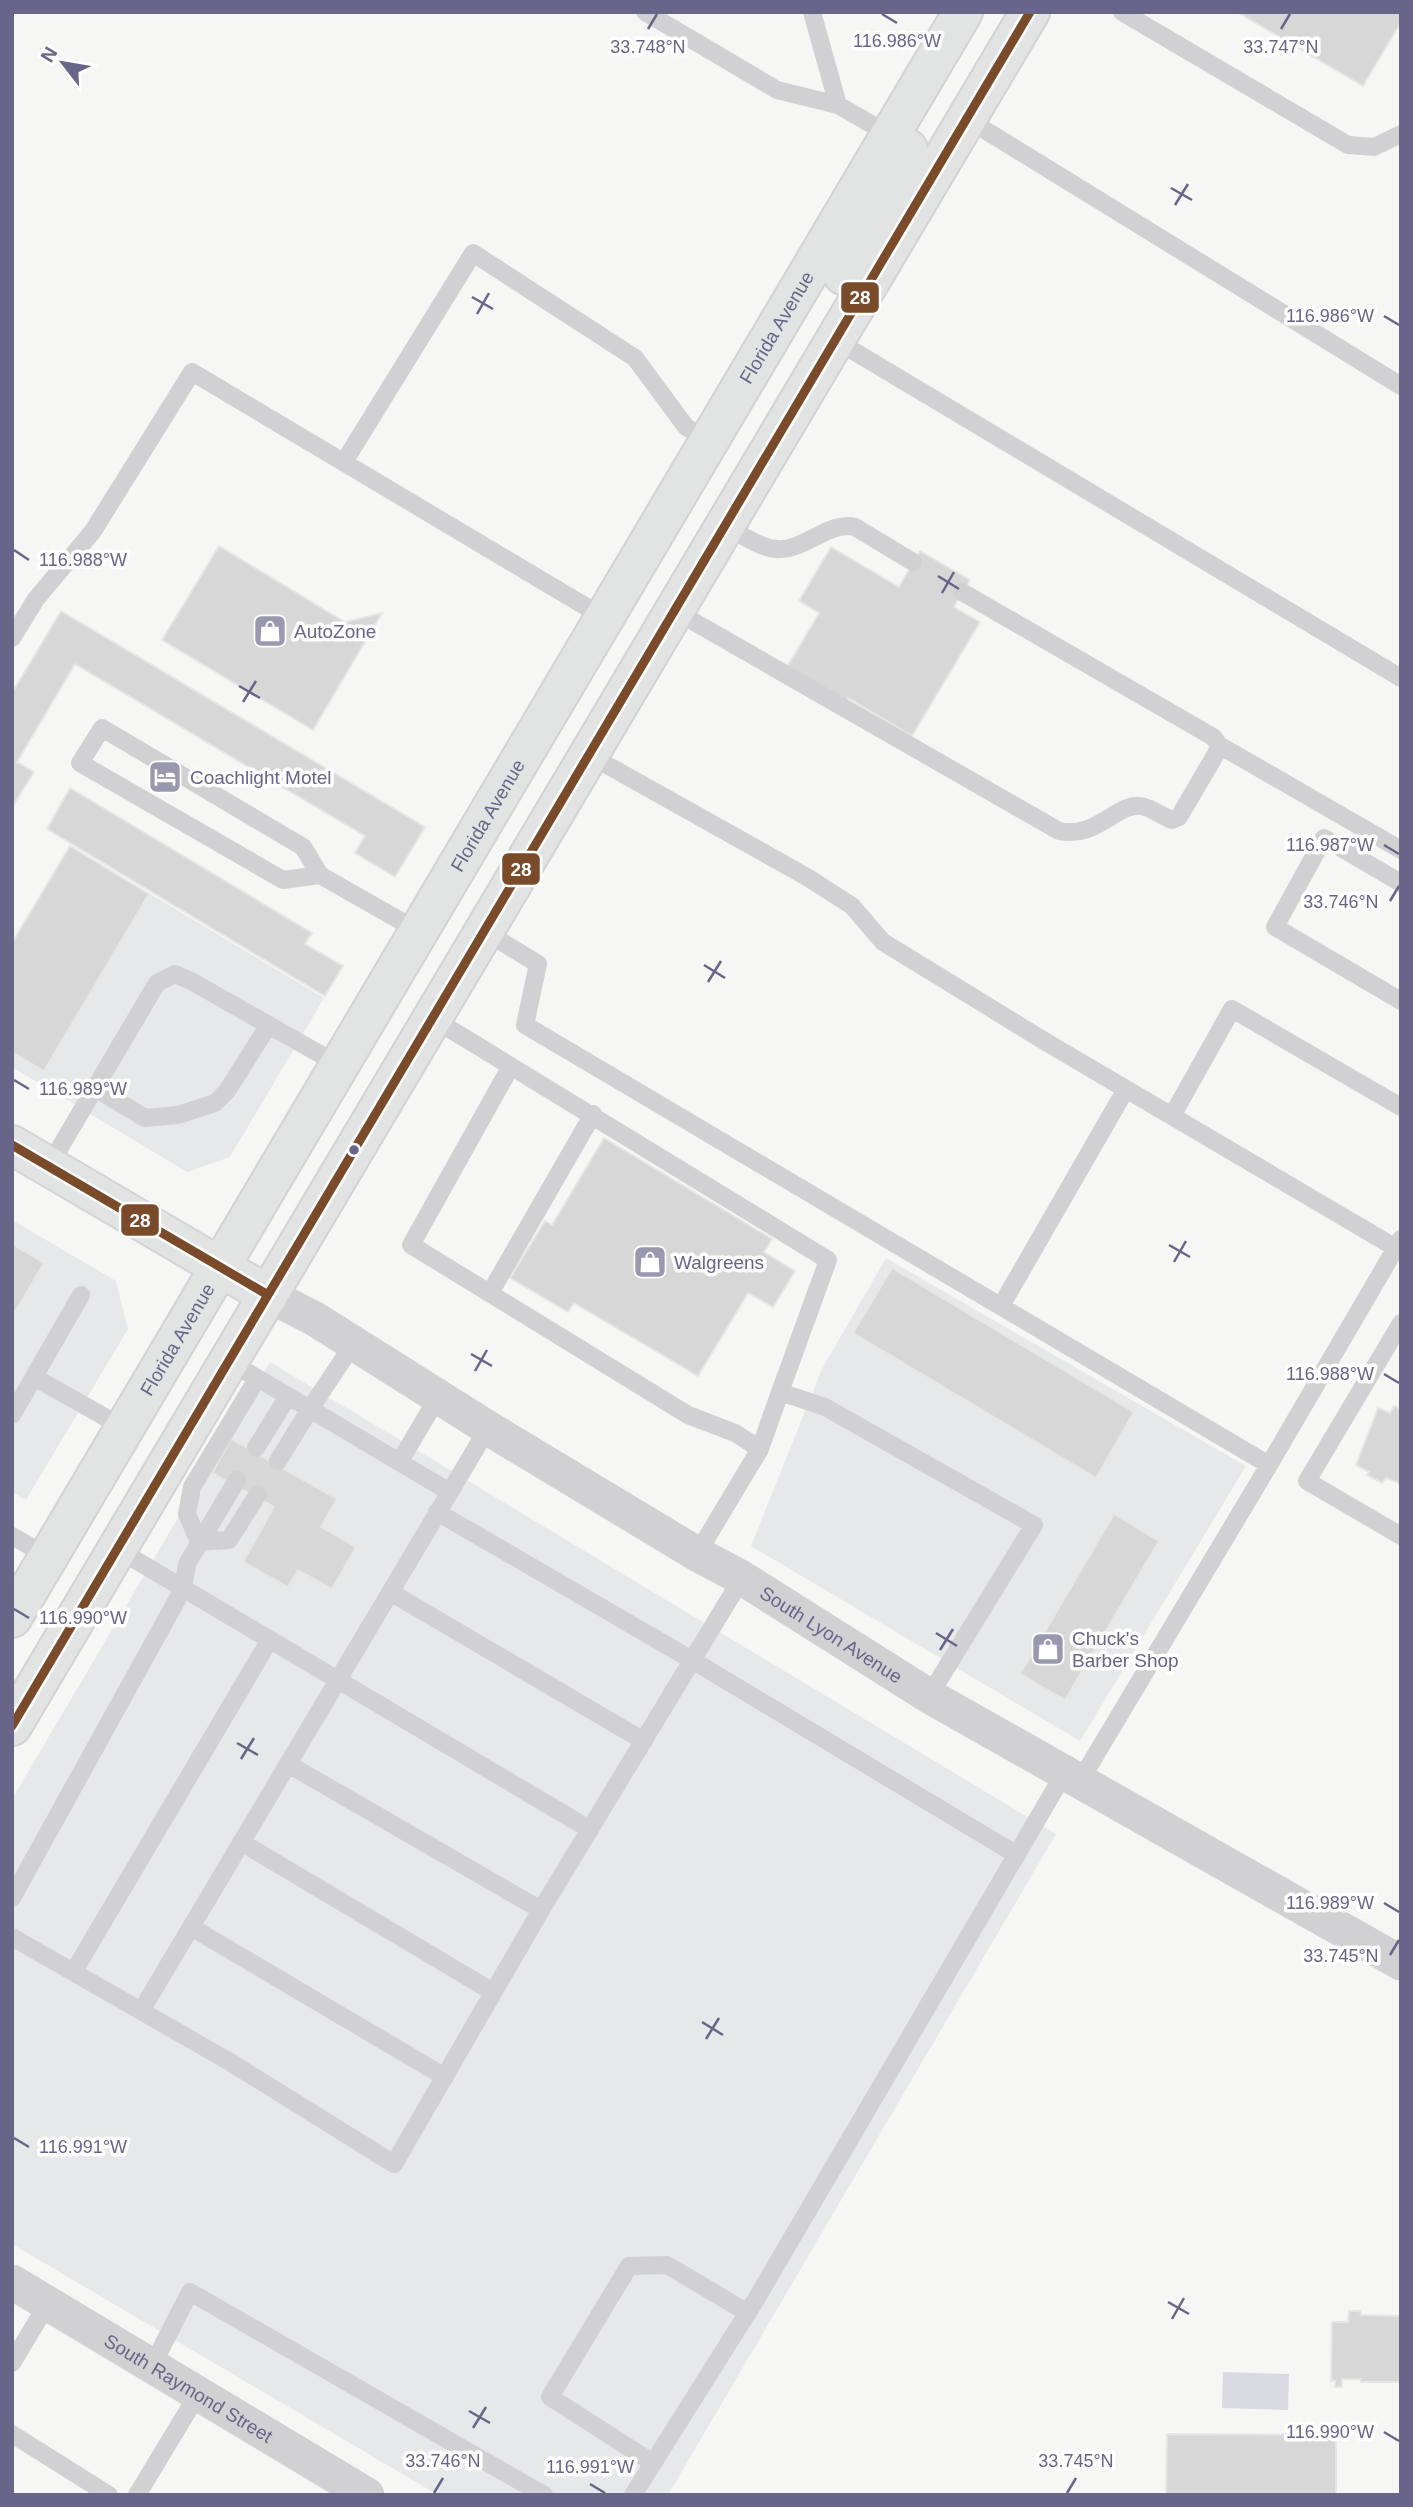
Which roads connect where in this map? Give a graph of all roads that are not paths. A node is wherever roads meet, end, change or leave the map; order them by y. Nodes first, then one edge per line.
1 (645, 12) edge
2 (812, 12) edge
3 (963, 12) edge
4 (1030, 12) edge
5 (1122, 12) edge
6 (838, 105) junction
7 (967, 119) junction
8 (1401, 134) edge
9 (890, 135) junction
10 (835, 340) junction
11 (1401, 386) edge
12 (710, 441) junction
13 (344, 462) junction
14 (725, 526) junction
15 (913, 562) dead end
16 (962, 592) dead end
17 (675, 611) junction
18 (605, 618) junction
19 (12, 638) edge
20 (1401, 678) edge
21 (1219, 746) junction
22 (589, 755) junction
23 (1401, 850) edge
24 (320, 875) junction
25 (1401, 883) edge
26 (484, 931) junction
27 (420, 932) junction
28 (1401, 1001) edge
29 (432, 1018) junction
30 (268, 1026) junction
31 (341, 1066) junction
32 (511, 1066) junction
33 (95, 1088) junction
34 (1126, 1089) junction
35 (1401, 1107) edge
36 (593, 1114) junction
37 (1172, 1116) junction
38 (12, 1144) edge
39 (49, 1166) junction
40 (1398, 1244) edge
41 (221, 1268) junction
42 (489, 1293) junction
43 (81, 1295) dead end
44 (268, 1295) junction
45 (1001, 1307) junction
46 (1401, 1322) edge
47 (354, 1343) junction
48 (243, 1370) junction
49 (34, 1377) junction
50 (780, 1392) junction
51 (288, 1396) junction
52 (438, 1397) junction
53 (310, 1409) junction
54 (12, 1415) edge
55 (488, 1428) junction
56 (125, 1429) junction
57 (256, 1448) dead end
58 (760, 1449) junction
59 (278, 1461) dead end
60 (400, 1461) junction
61 (1269, 1465) junction
62 (237, 1480) dead end
63 (448, 1491) junction
64 (258, 1494) dead end
65 (437, 1512) junction
66 (12, 1536) edge
67 (1401, 1536) edge
68 (199, 1542) junction
69 (117, 1549) junction
70 (697, 1554) junction
71 (49, 1557) junction
72 (742, 1578) junction
73 (183, 1589) junction
74 (390, 1592) junction
75 (12, 1618) edge
76 (269, 1641) junction
77 (692, 1660) junction
78 (338, 1680) junction
79 (929, 1696) junction
80 (12, 1726) edge
81 (644, 1741) junction
82 (288, 1764) junction
83 (1073, 1777) junction
84 (589, 1829) junction
85 (241, 1843) junction
86 (1017, 1855) junction
87 (12, 1898) edge
88 (541, 1910) junction
89 (191, 1927) junction
90 (12, 1937) edge
91 (1401, 1963) edge
92 (74, 1971) junction
93 (493, 1992) junction
94 (141, 2011) junction
95 (445, 2077) junction
96 (12, 2282) edge
97 (48, 2304) junction
98 (748, 2313) junction
99 (12, 2363) edge
100 (152, 2366) junction
101 (198, 2394) junction
102 (12, 2434) edge
103 (653, 2463) junction
104 (108, 2495) edge
105 (138, 2495) edge
106 (366, 2495) edge
107 (544, 2495) edge
108 (633, 2495) edge

1 - 6 lane
2 - 6 lane
3 - 9 main road, Florida Avenue
4 - 7 main road
5 - 8 lane
6 - 9 lane
7 - 10 main road
7 - 11 lane
9 - 12 main road, Florida Avenue
9 - 17 main road
10 - 14 main road
10 - 20 lane
12 - 13 lane
12 - 18 main road, Florida Avenue
13 - 18 lane
13 - 19 lane
14 - 15 lane
14 - 17 main road
16 - 21 lane
17 - 21 lane
17 - 22 main road
18 - 27 main road, Florida Avenue
21 - 23 lane
22 - 26 main road
22 - 34 lane
24 - 24 lane
24 - 27 lane
25 - 28 lane
26 - 29 main road
26 - 45 lane
27 - 31 main road, Florida Avenue
29 - 32 lane
29 - 44 main road
30 - 31 lane
30 - 33 lane
30 - 33 lane
31 - 41 main road, Florida Avenue
32 - 36 lane
32 - 42 lane
33 - 39 lane
34 - 37 lane
34 - 45 lane
35 - 37 lane
36 - 42 lane
36 - 50 lane
37 - 40 lane
38 - 39 main road
39 - 41 main road
40 - 61 lane
41 - 44 main road
41 - 56 main road, Florida Avenue
42 - 58 lane
43 - 49 lane
44 - 47 street, South Lyon Avenue
44 - 48 main road
45 - 61 lane
46 - 67 lane
47 - 52 street, South Lyon Avenue
47 - 53 lane
48 - 51 lane
48 - 68 lane
48 - 69 main road
49 - 54 lane
49 - 56 lane
50 - 58 lane
50 - 79 lane
51 - 53 lane
51 - 57 lane
52 - 55 street, South Lyon Avenue
52 - 60 lane
53 - 59 lane
53 - 60 lane
55 - 63 lane
55 - 70 street, South Lyon Avenue
56 - 71 main road, Florida Avenue
58 - 70 lane
60 - 63 lane
61 - 83 lane
62 - 68 lane
63 - 65 lane
64 - 68 lane
65 - 74 lane
65 - 77 lane
66 - 71 lane
68 - 73 lane
69 - 73 lane
69 - 80 main road
70 - 72 street, South Lyon Avenue
71 - 75 main road, Florida Avenue
72 - 77 lane
72 - 79 street, South Lyon Avenue
73 - 76 lane
73 - 87 lane
74 - 78 lane
74 - 81 lane
76 - 78 lane
76 - 92 lane
77 - 81 lane
77 - 86 lane
78 - 82 lane
78 - 84 lane
79 - 83 street, South Lyon Avenue
81 - 84 lane
82 - 85 lane
82 - 88 lane
83 - 86 lane
83 - 91 street, South Lyon Avenue
84 - 88 lane
85 - 89 lane
85 - 93 lane
86 - 98 lane
88 - 93 lane
89 - 94 lane
89 - 95 lane
90 - 92 lane
92 - 94 lane
93 - 95 lane
94 - 95 lane
96 - 97 street, South Raymond Street
97 - 99 lane
97 - 100 street, South Raymond Street
98 - 103 lane
98 - 103 lane
100 - 101 street, South Raymond Street
100 - 107 lane
101 - 105 lane
101 - 106 street, South Raymond Street
102 - 104 lane
103 - 108 lane

